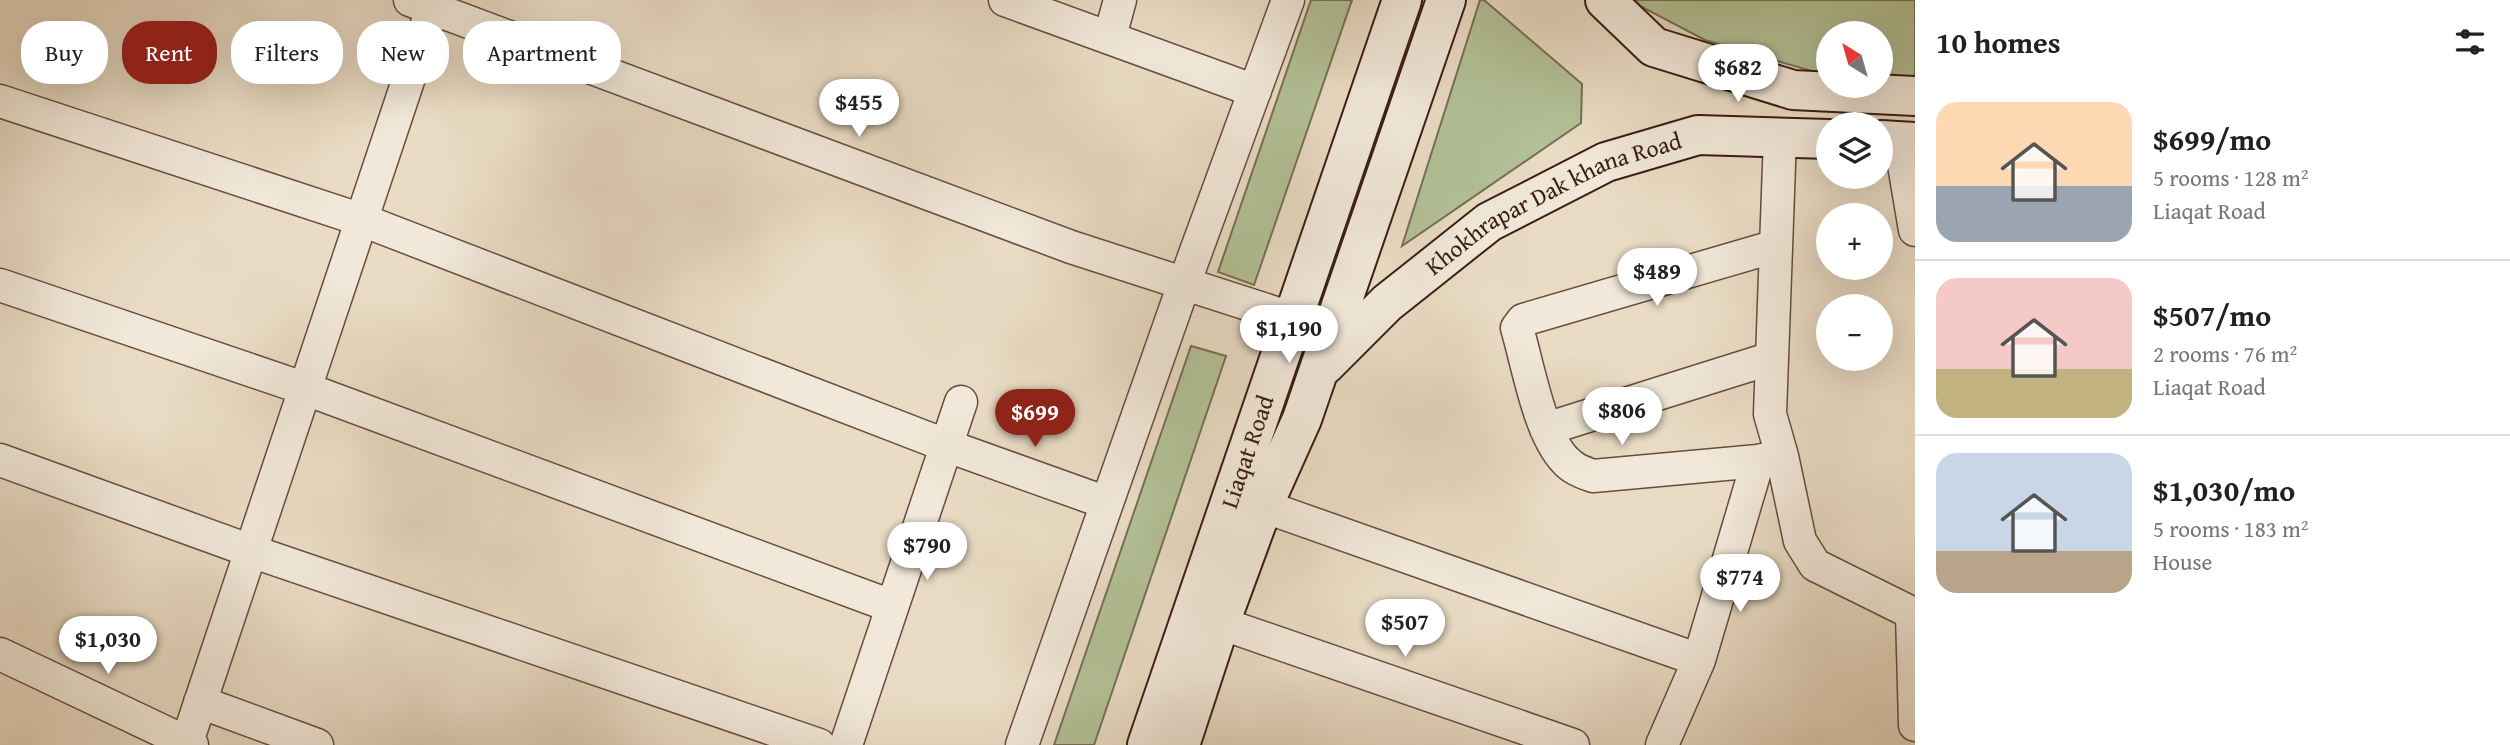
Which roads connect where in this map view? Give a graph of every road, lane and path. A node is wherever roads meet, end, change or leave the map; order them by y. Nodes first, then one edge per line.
1 (1005, 0) edge
2 (1120, 0) edge
3 (1288, 0) edge
4 (1402, 0) edge
5 (1446, 0) edge
6 (1605, 0) edge
7 (426, 2) edge
8 (1110, 36) junction
9 (1255, 91) junction
10 (1915, 96) edge
11 (0, 101) edge
12 (1780, 137) junction
13 (1816, 138) edge
14 (1899, 141) edge
15 (362, 220) junction
16 (1915, 230) edge
17 (1776, 246) junction
18 (1184, 284) junction
19 (0, 285) edge
20 (1294, 319) junction
21 (1772, 358) junction
22 (1318, 372) junction
23 (306, 389) junction
24 (961, 402) dead end
25 (1546, 429) junction
26 (945, 445) junction
27 (1770, 458) junction
28 (0, 460) edge
29 (1107, 503) junction
30 (1263, 506) junction
31 (251, 551) junction
32 (891, 606) junction
33 (1913, 613) edge
34 (1220, 623) junction
35 (0, 654) edge
36 (1699, 660) junction
37 (200, 702) junction
38 (1915, 725) edge
39 (1178, 743) edge
40 (190, 744) edge
41 (317, 745) edge
42 (819, 745) edge
43 (845, 745) edge
44 (1022, 745) edge
45 (1573, 745) edge
46 (1662, 745) edge

1 - 8 street
2 - 8 street
3 - 9 street
4 - 20 main road, Liaqat Road
5 - 22 main road
6 - 10 main road
7 - 15 street
7 - 18 street
8 - 9 street
9 - 18 street
11 - 15 street
12 - 13 main road, Khokhrapar Dak khana Road
12 - 17 street
12 - 22 main road, Khokhrapar Dak khana Road
14 - 16 street
15 - 23 street
15 - 26 street
17 - 21 street
17 - 25 street
18 - 20 street
18 - 29 street
19 - 23 street
20 - 39 main road, Liaqat Road
21 - 25 street
21 - 27 street
22 - 30 main road
23 - 31 street
23 - 32 street
24 - 26 street
25 - 27 street
26 - 29 street
26 - 32 street
27 - 33 street
27 - 36 street
28 - 31 street
29 - 44 street
30 - 34 main road
30 - 36 street
31 - 37 street
31 - 42 street
32 - 43 street
33 - 38 street
34 - 39 main road
34 - 45 street
35 - 40 street
36 - 46 street
37 - 40 street
37 - 41 street

